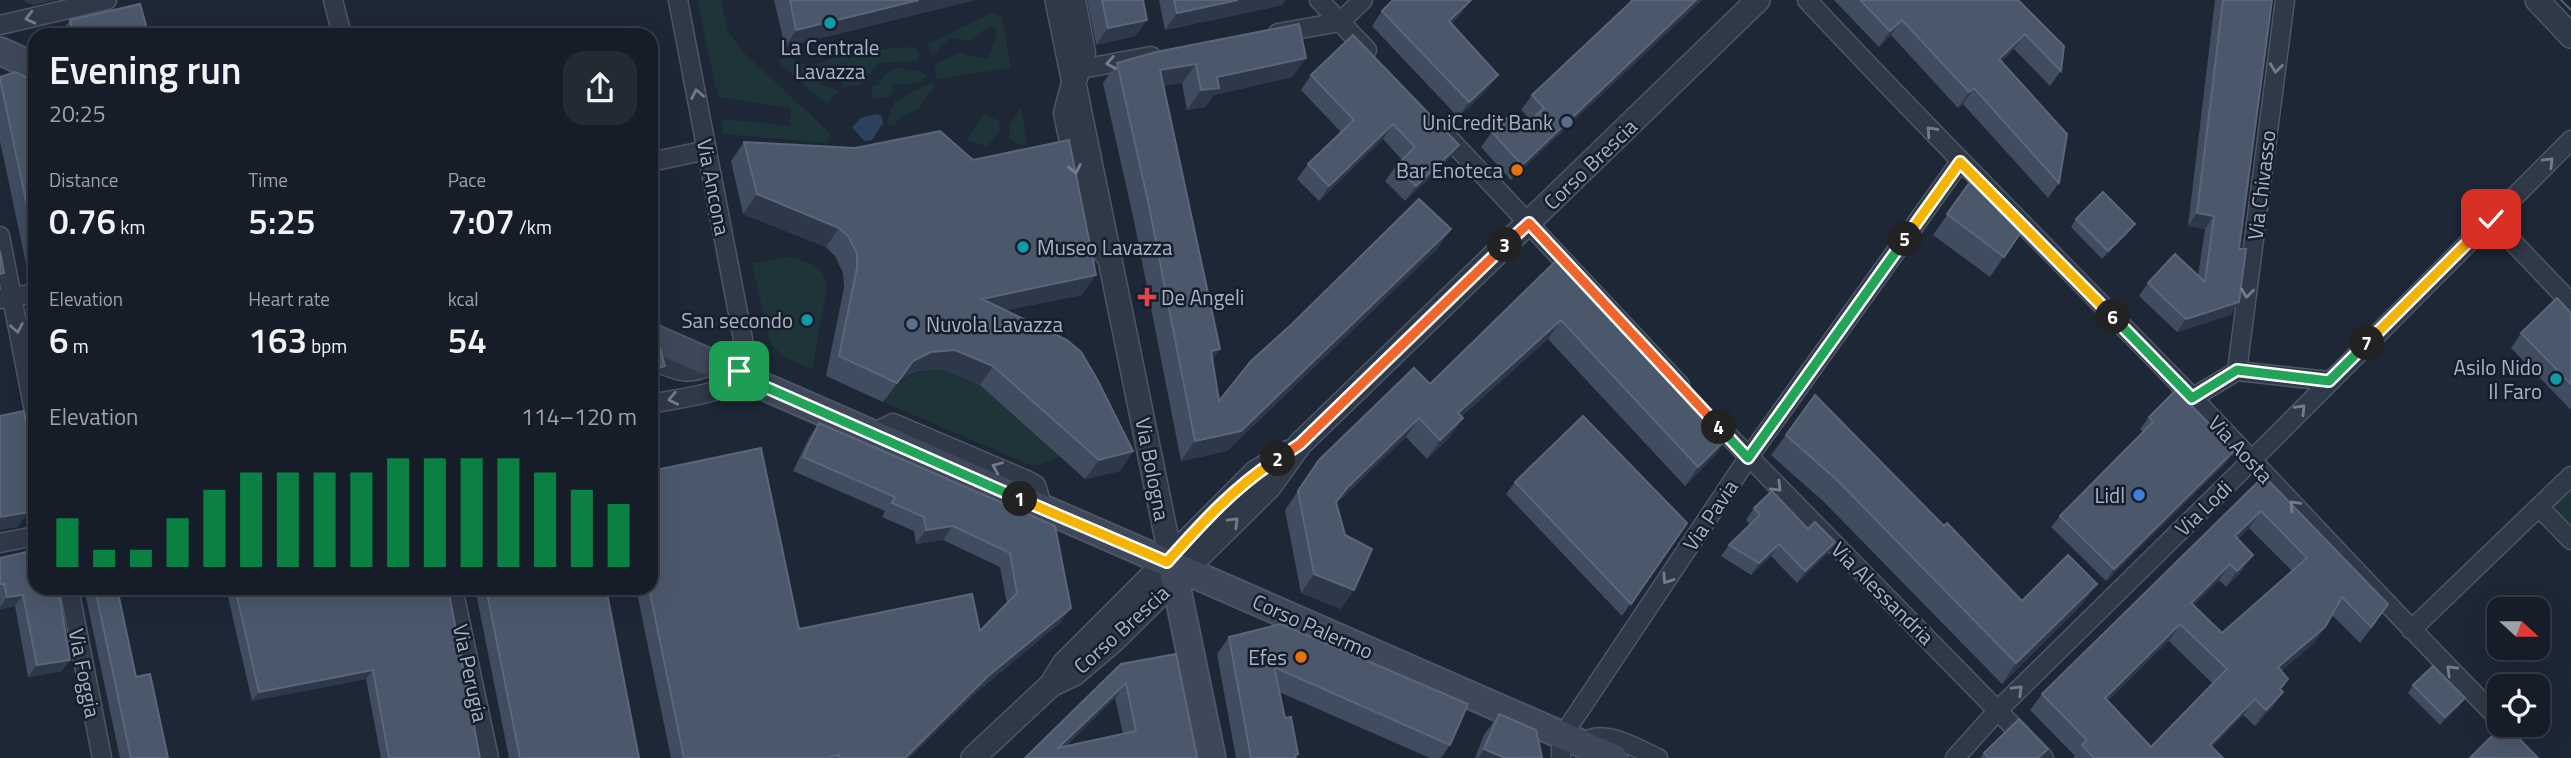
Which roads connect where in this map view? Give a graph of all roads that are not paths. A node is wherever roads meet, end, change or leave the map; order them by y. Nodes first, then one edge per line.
1 (107, 0) edge
2 (333, 0) edge
3 (678, 0) edge
4 (1056, 0) edge
5 (1076, 0) edge
6 (1319, 0) edge
7 (1363, 0) edge
8 (1758, 0) edge
9 (1807, 0) edge
10 (2285, 0) edge
11 (2537, 0) edge
12 (1340, 22) junction
13 (0, 25) edge
14 (340, 28) edge
15 (2571, 36) edge
16 (1258, 37) edge
17 (0, 51) edge
18 (1163, 54) edge
19 (1378, 62) edge
20 (28, 63) edge
21 (1075, 76) junction
22 (1426, 113) edge
23 (2571, 140) edge
24 (707, 150) junction
25 (658, 160) edge
26 (1960, 162) junction
27 (2491, 219) junction
28 (1529, 223) junction
29 (0, 236) edge
30 (28, 294) edge
31 (6, 298) edge
32 (2571, 303) edge
33 (658, 340) edge
34 (658, 363) edge
35 (713, 364) junction
36 (2237, 370) junction
37 (738, 375) junction
38 (2329, 381) junction
39 (28, 388) edge
40 (2192, 398) junction
41 (658, 402) edge
42 (1748, 458) junction
43 (2252, 460) junction
44 (2571, 476) edge
45 (2539, 507) junction
46 (28, 537) edge
47 (2571, 540) edge
48 (0, 543) edge
49 (1174, 567) junction
50 (70, 595) edge
51 (454, 595) edge
52 (2411, 630) junction
53 (2487, 707) edge
54 (1999, 709) junction
55 (1568, 746) edge
56 (102, 758) edge
57 (489, 758) edge
58 (973, 758) edge
59 (1212, 758) edge
60 (1615, 758) edge
61 (1658, 758) edge
62 (1955, 758) edge
63 (2044, 758) edge

1 -> 13 street
2 - 14 street
24 -> 3 street, Via Ancona
4 - 21 street, Via Bologna
5 - 21 street, Via Bologna
6 - 12 street
7 - 12 street
8 - 28 street, Corso Brescia
26 -> 9 street, Via Aosta
10 -> 36 street, Via Chivasso
11 - 15 street
12 - 16 street
12 - 19 street
17 - 20 main road
18 -> 21 street
21 - 49 street, Via Bologna
22 - 28 street, Via Alessandria
27 -> 23 street, Via Lodi
24 - 25 street
24 - 37 street, Via Ancona
26 - 40 street, Via Aosta
26 - 42 street, Via Pavia
27 - 32 street
27 - 38 street, Via Lodi
28 - 42 street, Via Alessandria
28 - 49 street, Corso Brescia
29 - 31 street
30 - 31 street
31 -> 39 street
33 - 35 main road, Corso Palermo
34 - 35 street
35 - 37 main road, Corso Palermo
36 - 38 street
36 - 40 street
37 -> 41 street
37 - 49 main road, Corso Palermo
43 -> 38 street, Via Lodi
40 - 43 street, Via Aosta
42 -> 54 street, Via Alessandria
42 -> 55 street, Via Pavia
52 -> 43 street, Via Aosta
54 -> 43 street, Via Lodi
44 - 45 street
45 - 47 street
45 - 52 street
46 - 48 street
49 - 55 main road, Corso Palermo
49 - 58 street, Corso Brescia
49 - 59 main road, Via Bologna
50 - 56 street, Via Foggia
51 - 57 street, Via Perugia
53 -> 52 street, Via Aosta
54 - 62 street, Via Lodi
54 - 63 street, Via Alessandria
55 - 60 main road, Corso Palermo
55 - 61 street

